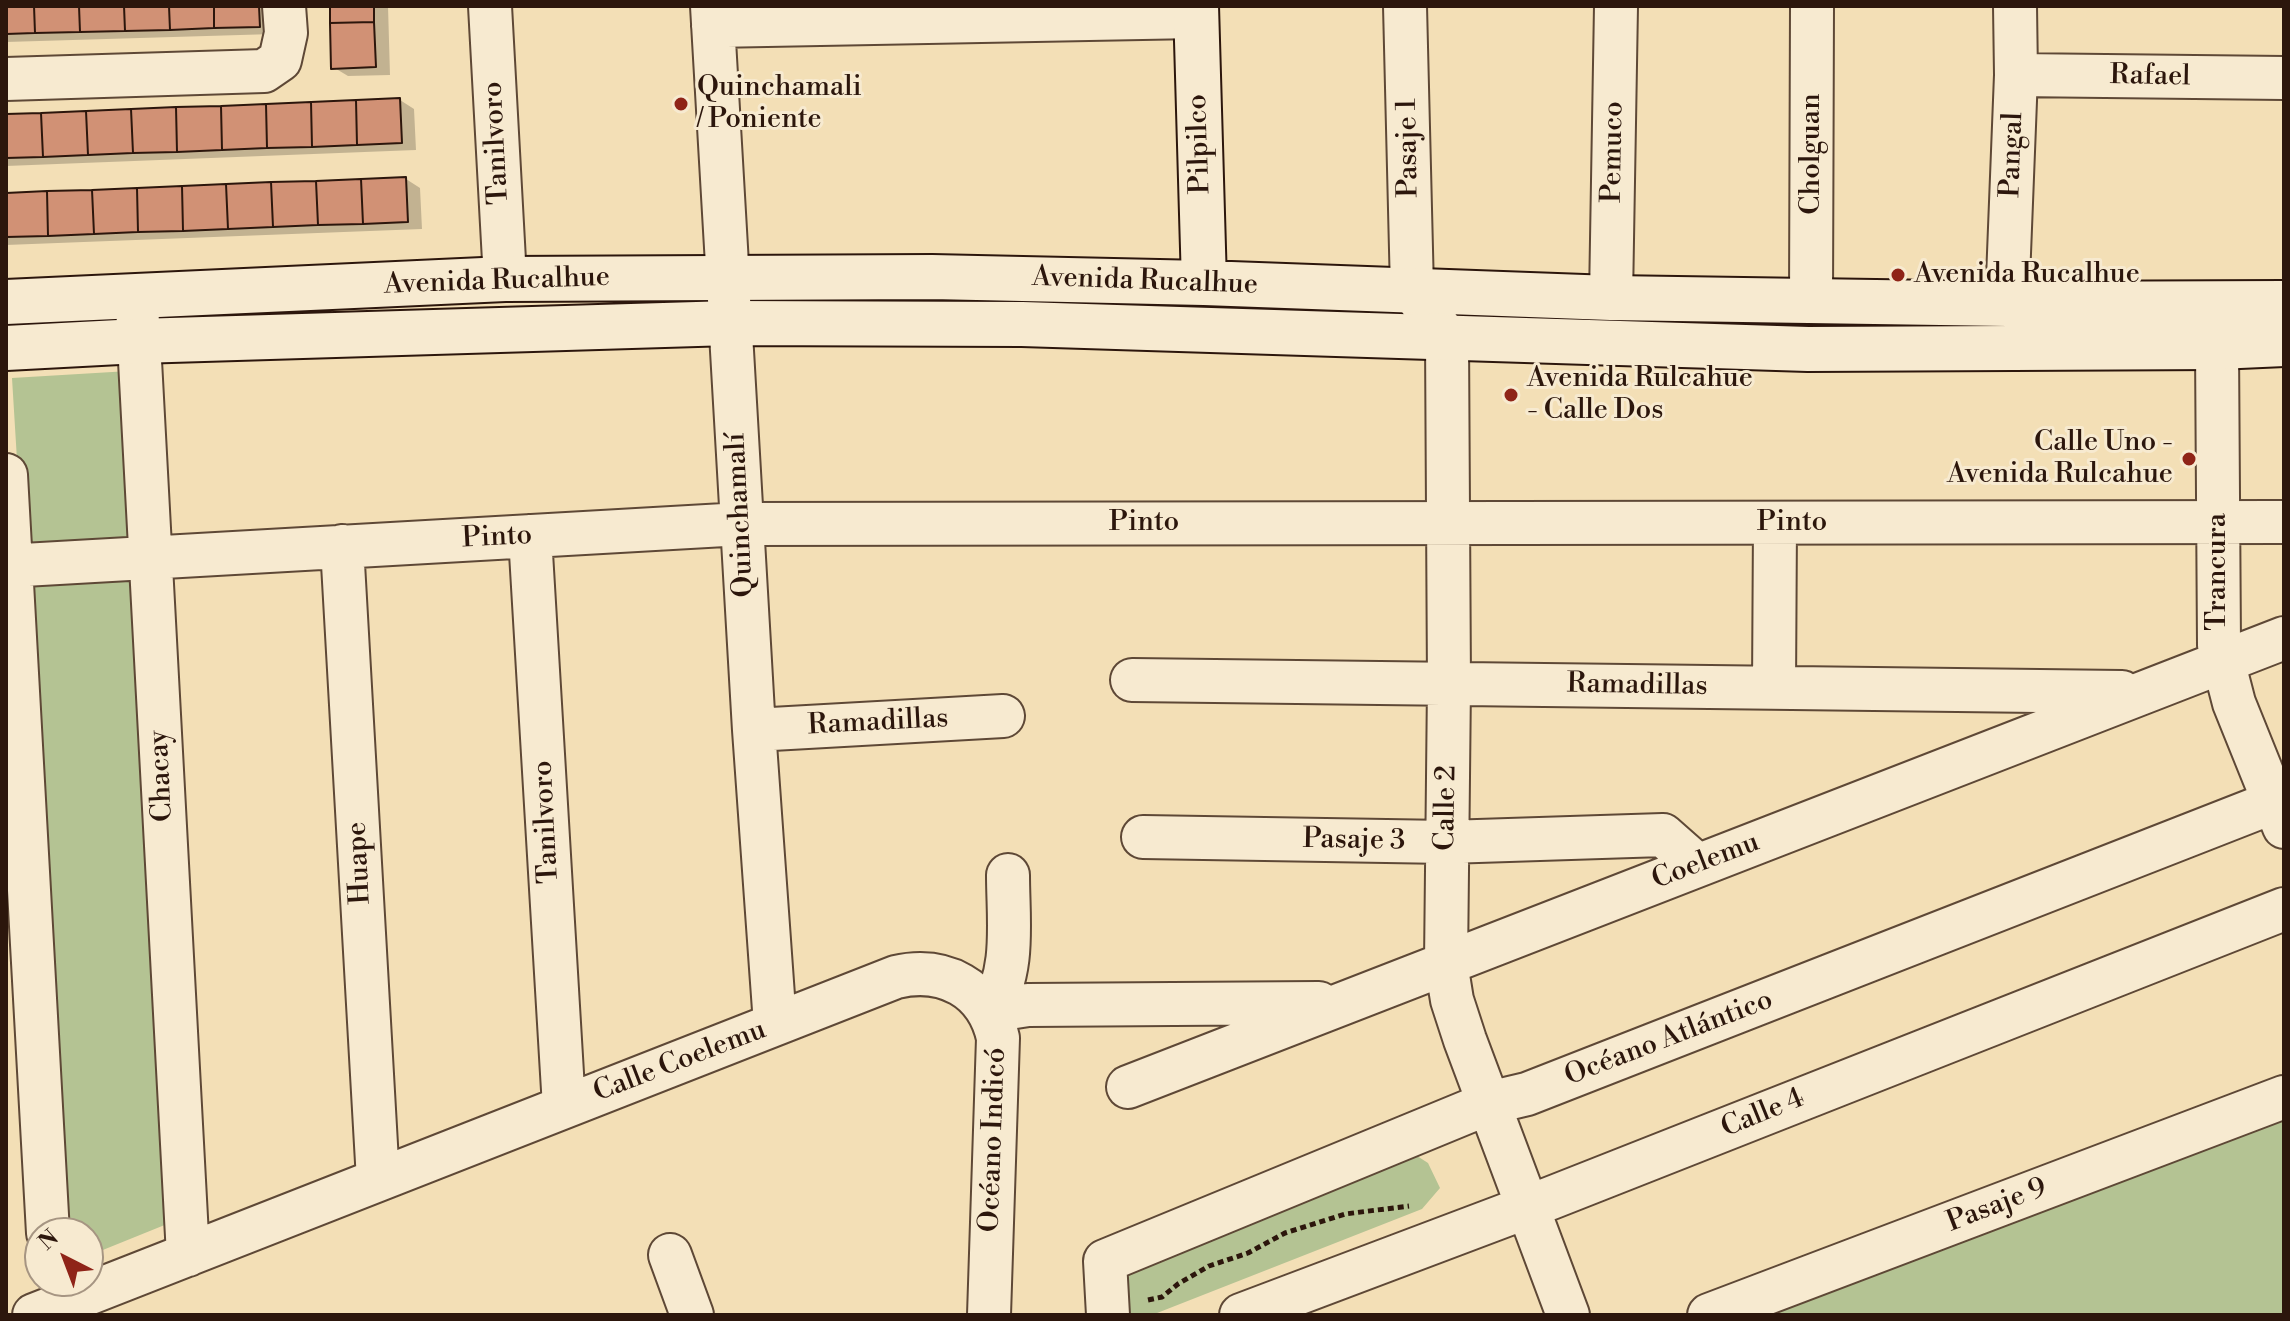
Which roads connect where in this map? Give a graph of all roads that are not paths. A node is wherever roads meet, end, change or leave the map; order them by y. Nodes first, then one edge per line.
1 (284, 6) edge
2 (490, 6) edge
3 (1405, 6) edge
4 (1616, 6) edge
5 (1812, 6) edge
6 (2015, 6) edge
7 (1196, 12) edge
8 (712, 16) edge
9 (2016, 75) junction
10 (2284, 78) edge
11 (6, 79) edge
12 (726, 277) junction
13 (505, 279) junction
14 (1204, 283) junction
15 (1412, 290) junction
16 (136, 296) junction
17 (1611, 298) junction
18 (1811, 301) junction
19 (6, 302) edge
20 (2221, 303) junction
21 (2284, 303) edge
22 (2007, 304) junction
23 (730, 323) junction
24 (1447, 338) junction
25 (138, 341) junction
26 (2284, 344) edge
27 (2217, 347) junction
28 (6, 348) edge
29 (6, 475) edge
30 (2218, 522) junction
31 (2284, 522) edge
32 (1448, 523) junction
33 (1775, 523) junction
34 (742, 524) junction
35 (530, 536) junction
36 (342, 546) junction
37 (150, 558) junction
38 (8, 566) edge
39 (2284, 638) edge
40 (2222, 662) junction
41 (1132, 680) dead end
42 (1449, 684) junction
43 (1774, 688) junction
44 (2143, 692) junction
45 (1003, 716) dead end
46 (754, 730) junction
47 (2281, 810) edge
48 (1143, 837) dead end
49 (1447, 842) junction
50 (1697, 865) junction
51 (1008, 875) dead end
52 (2284, 909) edge
53 (1446, 963) junction
54 (1344, 1003) junction
55 (989, 1011) junction
56 (775, 1024) junction
57 (1128, 1087) dead end
58 (2284, 1097) edge
59 (1489, 1103) junction
60 (564, 1107) junction
61 (378, 1180) junction
62 (1529, 1206) junction
63 (47, 1217) edge
64 (188, 1255) junction
65 (670, 1255) dead end
66 (46, 1301) edge
67 (1108, 1312) edge
68 (692, 1315) edge
69 (989, 1315) edge
70 (1241, 1315) edge
71 (1568, 1315) edge
72 (1709, 1315) edge

1 - 11 street
2 - 13 street, Tanilvoro
3 - 15 street, Pasaje 1
4 - 17 street, Pemuco
5 - 18 street, Cholguan
6 - 9 street, Pangal
7 - 8 street
7 - 14 street, Pilpilco
8 - 12 street, Quinchamalí
9 - 10 street, Rafael
9 - 22 street, Pangal
12 - 13 street, Avenida Rucalhue
12 - 14 street, Avenida Rucalhue
12 - 23 street, Quinchamalí
13 - 16 street, Avenida Rucalhue
14 - 15 street, Avenida Rucalhue
15 - 17 street, Avenida Rucalhue
15 - 24 street
16 - 19 street, Avenida Rucalhue
16 - 25 street, Chacay
17 - 18 street, Avenida Rucalhue
18 - 22 street, Avenida Rucalhue
20 - 21 street, Avenida Rucalhue
20 - 22 street, Avenida Rucalhue
20 - 27 street, Trancura
23 - 24 street, Avenida Rucalhue
23 - 25 street, Avenida Rucalhue
23 - 34 street, Quinchamalí
24 - 27 street, Avenida Rucalhue
24 - 32 street, Calle 2
25 - 28 street, Avenida Rucalhue
25 - 37 street, Chacay
26 - 27 street, Avenida Rucalhue
27 - 30 street, Trancura
29 - 38 street
30 - 31 street, Pinto
30 - 33 street, Pinto
30 - 40 street, Trancura
32 - 33 street, Pinto
32 - 34 street, Pinto
32 - 42 street, Calle 2
33 - 43 street
34 - 35 street, Pinto
34 - 46 street, Quinchamalí
35 - 36 street, Pinto
35 - 60 street, Tanilvoro
36 - 37 street, Pinto
36 - 61 street, Huape
37 - 38 street, Pinto
37 - 64 street, Chacay
38 - 63 street
39 - 40 street, Coelemu
40 - 44 street, Coelemu
40 - 47 street, Trancura
41 - 42 street, Ramadillas
42 - 43 street, Ramadillas
42 - 49 street, Calle 2
43 - 44 street, Ramadillas
44 - 50 street, Coelemu
45 - 46 street, Ramadillas
46 - 56 street, Quinchamalí
47 - 59 street, Océano Atlántico
48 - 49 street, Pasaje 3
49 - 50 street, Pasaje 3
49 - 53 street, Calle 2
50 - 53 street, Coelemu
51 - 55 street, Océano Indicó
52 - 62 street, Calle 4
53 - 54 street, Coelemu
53 - 59 street, Calle 2
54 - 55 street
54 - 57 street, Coelemu
55 - 56 street, Calle Coelemu
55 - 69 street, Océano Indicó
56 - 60 street, Calle Coelemu
58 - 72 street, Pasaje 9
59 - 62 street, Calle 2
59 - 67 street, Océano Atlántico
60 - 61 street, Calle Coelemu
61 - 64 street, Calle Coelemu
62 - 70 street, Calle 4
62 - 71 street, Calle 2
64 - 66 street, Calle Coelemu
65 - 68 street

